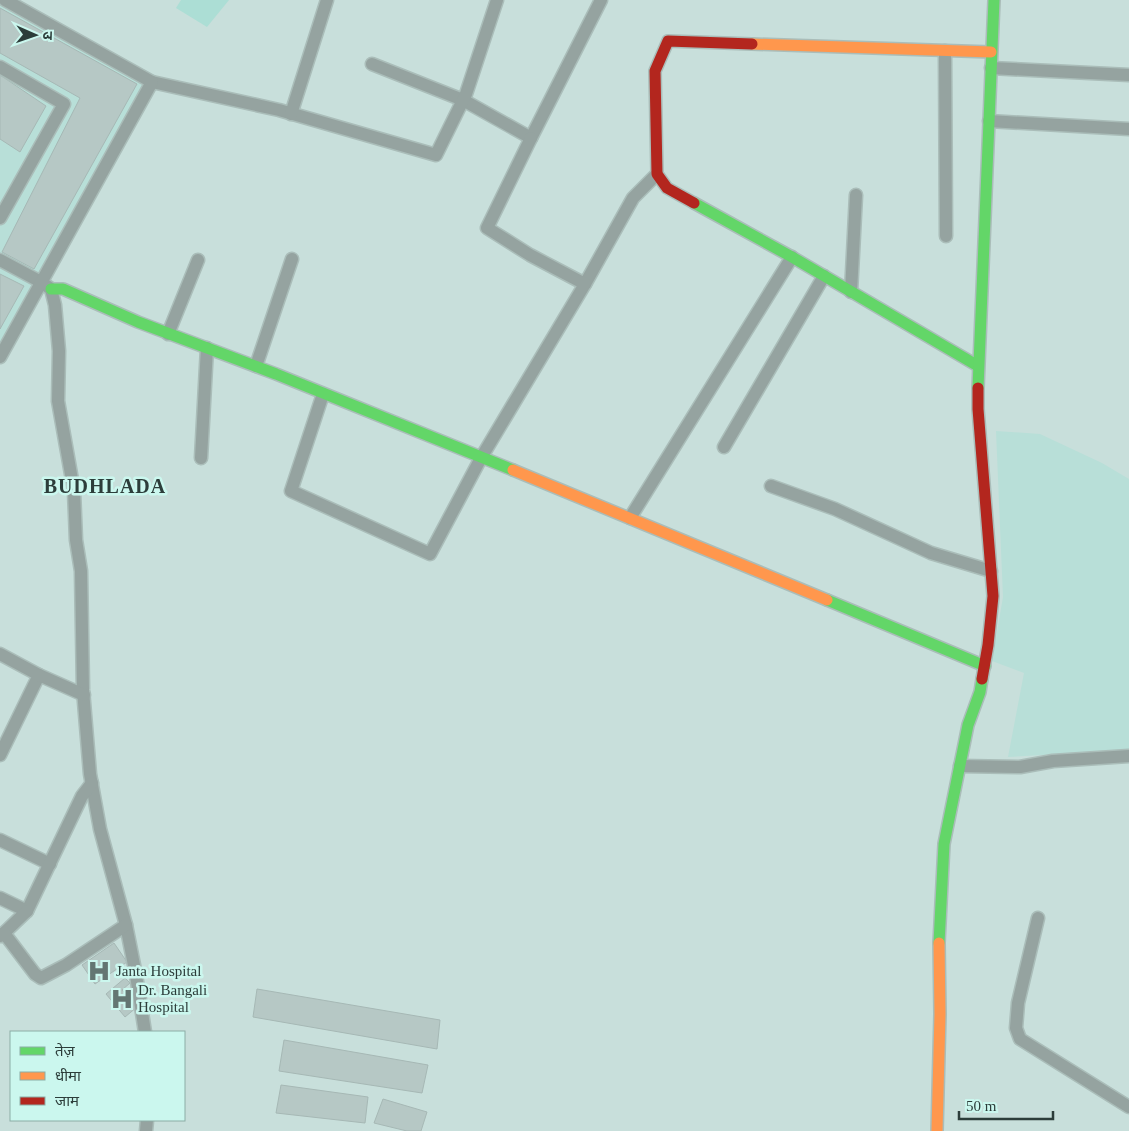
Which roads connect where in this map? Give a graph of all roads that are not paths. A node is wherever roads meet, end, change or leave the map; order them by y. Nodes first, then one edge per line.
1 (7, 0) edge
2 (327, 0) edge
3 (497, 0) edge
4 (601, 0) edge
5 (994, 0) edge
6 (945, 51) junction
7 (991, 52) junction
8 (372, 64) dead end
9 (0, 67) edge
10 (990, 68) junction
11 (1129, 75) edge
12 (152, 82) junction
13 (463, 100) junction
14 (291, 114) junction
15 (989, 121) junction
16 (1129, 129) edge
17 (531, 138) junction
18 (657, 174) junction
19 (856, 195) dead end
20 (0, 218) edge
21 (946, 236) dead end
22 (792, 257) junction
23 (292, 259) dead end
24 (0, 260) edge
25 (198, 260) dead end
26 (824, 276) junction
27 (585, 284) junction
28 (46, 285) junction
29 (851, 292) junction
30 (168, 334) junction
31 (207, 348) junction
32 (0, 357) edge
33 (256, 366) junction
34 (978, 366) junction
35 (323, 394) junction
36 (724, 447) dead end
37 (201, 458) dead end
38 (481, 458) junction
39 (771, 486) dead end
40 (630, 518) junction
41 (991, 571) junction
42 (0, 654) edge
43 (985, 666) junction
44 (39, 675) junction
45 (84, 695) junction
46 (0, 755) edge
47 (1129, 756) edge
48 (960, 766) junction
49 (92, 784) junction
50 (0, 840) edge
51 (50, 864) junction
52 (0, 898) edge
53 (27, 911) junction
54 (1038, 918) dead end
55 (126, 925) junction
56 (2, 934) edge
57 (145, 1031) edge
58 (1129, 1107) edge
59 (937, 1131) edge

1 - 12 street
2 - 14 street
3 - 13 street
4 - 17 street
5 - 7 street
6 - 7 street
6 - 18 street
6 - 21 street
7 - 10 street
8 - 13 street
9 - 20 street
10 - 11 street
10 - 15 street
12 - 14 street
12 - 28 street
13 - 14 street
13 - 17 street
15 - 16 street
15 - 34 street
17 - 27 street
18 - 22 street
18 - 27 street
19 - 29 street
22 - 26 street
22 - 40 street
23 - 33 street
24 - 28 street
25 - 30 street
26 - 29 street
26 - 36 street
27 - 38 street
28 - 30 street
28 - 32 street
28 - 45 street
29 - 34 street
30 - 31 street
31 - 33 street
31 - 37 street
33 - 35 street
34 - 41 street
35 - 38 street
35 - 38 street
38 - 40 street
39 - 41 street
40 - 43 street
41 - 43 street
42 - 44 street
43 - 48 street
44 - 45 street
44 - 46 street
45 - 49 street
47 - 48 street
48 - 59 street
49 - 51 street
49 - 55 street
50 - 51 street
51 - 53 street
52 - 53 street
53 - 56 street
54 - 58 street
55 - 56 street
55 - 57 street

